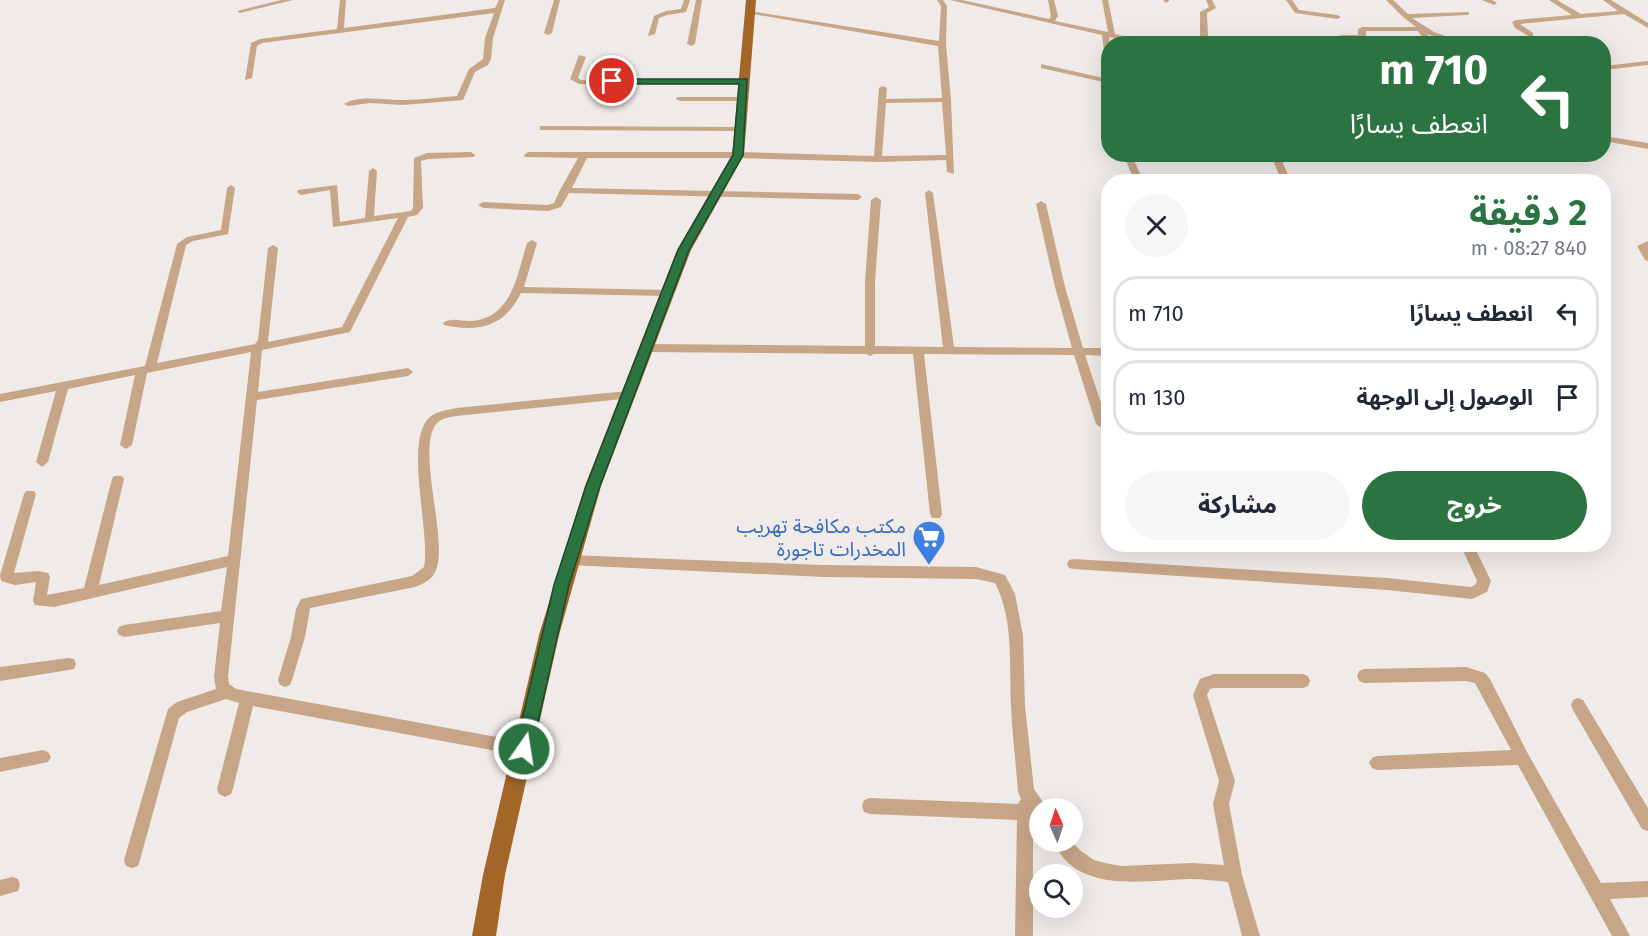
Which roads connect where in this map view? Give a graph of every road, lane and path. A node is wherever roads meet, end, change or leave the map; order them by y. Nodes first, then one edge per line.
1 (290, 0) edge
2 (343, 0) edge
3 (502, 0) edge
4 (557, 0) edge
5 (687, 0) edge
6 (699, 0) edge
7 (940, 0) edge
8 (953, 0) edge
9 (1051, 0) edge
10 (1105, 0) edge
11 (1209, 0) edge
12 (1289, 0) edge
13 (1389, 0) edge
14 (1485, 0) edge
15 (1552, 0) edge
16 (1606, 0) edge
17 (1494, 3) dead end
18 (750, 7) edge
19 (498, 10) junction
20 (240, 11) dead end
21 (1626, 12) junction
22 (1467, 14) dead end
23 (1405, 16) junction
24 (1580, 16) junction
25 (1337, 17) dead end
26 (1051, 21) junction
27 (1648, 26) edge
28 (1420, 29) junction
29 (340, 30) junction
30 (548, 33) dead end
31 (651, 34) dead end
32 (1109, 34) junction
33 (1530, 35) dead end
34 (1117, 36) edge
35 (1204, 36) dead end
36 (1362, 36) edge
37 (1425, 36) edge
38 (1436, 36) edge
39 (691, 44) dead end
40 (942, 44) junction
41 (582, 57) dead end
42 (1648, 63) edge
43 (1044, 66) dead end
44 (1611, 67) edge
45 (248, 78) dead end
46 (1101, 79) edge
47 (744, 81) junction
48 (883, 87) dead end
49 (680, 99) dead end
50 (743, 99) junction
51 (947, 100) junction
52 (882, 101) junction
53 (348, 104) dead end
54 (543, 128) dead end
55 (739, 129) junction
56 (1611, 140) edge
57 (1648, 146) edge
58 (471, 155) dead end
59 (528, 155) dead end
60 (584, 155) junction
61 (738, 155) junction
62 (949, 157) junction
63 (878, 159) junction
64 (372, 171) dead end
65 (951, 172) dead end
66 (231, 188) dead end
67 (564, 190) junction
68 (302, 192) dead end
69 (715, 192) junction
70 (929, 193) dead end
71 (858, 197) dead end
72 (876, 200) dead end
73 (1041, 204) dead end
74 (483, 205) dead end
75 (404, 214) junction
76 (369, 220) junction
77 (531, 243) dead end
78 (1648, 244) edge
79 (273, 248) dead end
80 (1648, 258) edge
81 (517, 290) junction
82 (666, 293) junction
83 (448, 323) dead end
84 (646, 348) junction
85 (257, 349) junction
86 (918, 351) junction
87 (949, 351) junction
88 (1101, 351) edge
89 (870, 352) junction
90 (1077, 352) junction
91 (146, 369) junction
92 (408, 372) dead end
93 (63, 386) junction
94 (628, 395) junction
95 (252, 397) junction
96 (0, 398) edge
97 (1101, 421) edge
98 (126, 445) dead end
99 (42, 462) dead end
100 (118, 479) dead end
101 (30, 494) dead end
102 (936, 514) dead end
103 (1470, 552) edge
104 (234, 560) junction
105 (570, 560) junction
106 (1074, 564) dead end
107 (90, 593) junction
108 (227, 616) junction
109 (124, 631) dead end
110 (69, 664) dead end
111 (0, 674) edge
112 (1364, 676) dead end
113 (285, 680) dead end
114 (1303, 681) dead end
115 (226, 692) junction
116 (248, 697) junction
117 (1578, 705) dead end
118 (524, 749) junction
119 (43, 757) dead end
120 (1522, 757) junction
121 (1377, 763) dead end
122 (0, 765) edge
123 (225, 789) dead end
124 (1029, 802) edge
125 (870, 806) dead end
126 (1029, 811) edge
127 (1648, 823) edge
128 (1029, 852) edge
129 (1069, 852) edge
130 (132, 860) dead end
131 (1234, 875) junction
132 (1648, 889) edge
133 (1595, 892) junction
134 (484, 936) edge
135 (1024, 936) edge
136 (1251, 936) edge
137 (1621, 936) edge

1 - 20 street
2 - 29 street
3 - 19 street
4 - 30 street
5 - 31 street
6 - 39 street
7 - 40 street
8 - 26 street
9 - 26 street
10 - 32 street
11 - 35 street
12 - 25 street
13 - 23 street
14 - 17 street
15 - 24 street
16 - 21 street
18 - 40 street
18 - 47 main road
19 - 29 street
19 - 53 street
21 - 24 street
21 - 27 street
22 - 23 street
23 - 28 street
24 - 33 street
26 - 32 street
28 - 36 street
28 - 37 street
28 - 38 street
29 - 45 street
32 - 34 street
40 - 51 street
41 - 47 street
42 - 44 street
43 - 46 street
47 - 50 main road
48 - 52 street
49 - 50 street
50 - 55 main road
51 - 52 street
51 - 62 street
52 - 63 street
54 - 55 street
55 - 61 main road
56 - 57 street
58 - 75 street
59 - 60 street
60 - 61 street
60 - 67 street
61 - 63 street
61 - 69 main road
62 - 63 street
62 - 65 street
64 - 76 street
66 - 91 street
67 - 69 street
67 - 74 street
68 - 76 street
69 - 71 street
69 - 82 main road
70 - 87 street
72 - 89 street
73 - 90 street
75 - 76 street
75 - 85 street
77 - 81 street
78 - 80 street
79 - 85 street
81 - 82 street
81 - 83 street
82 - 84 main road
84 - 89 street
84 - 94 main road
85 - 91 street
85 - 95 street
86 - 87 street
86 - 89 street
86 - 102 street
87 - 90 street
88 - 90 street
90 - 97 street
91 - 93 street
91 - 98 street
92 - 95 street
93 - 96 street
93 - 99 street
94 - 105 main road
94 - 113 street
95 - 104 street
100 - 107 street
101 - 107 street
103 - 106 street
104 - 107 street
104 - 108 street
105 - 118 main road
105 - 124 street
108 - 109 street
108 - 115 street
110 - 111 street
112 - 120 street
114 - 131 street
115 - 116 street
115 - 130 street
116 - 118 street
116 - 123 street
117 - 127 street
118 - 134 main road
119 - 122 street
120 - 121 street
120 - 133 street
125 - 126 street
128 - 135 street
129 - 131 street
131 - 136 street
132 - 133 street
133 - 137 street

